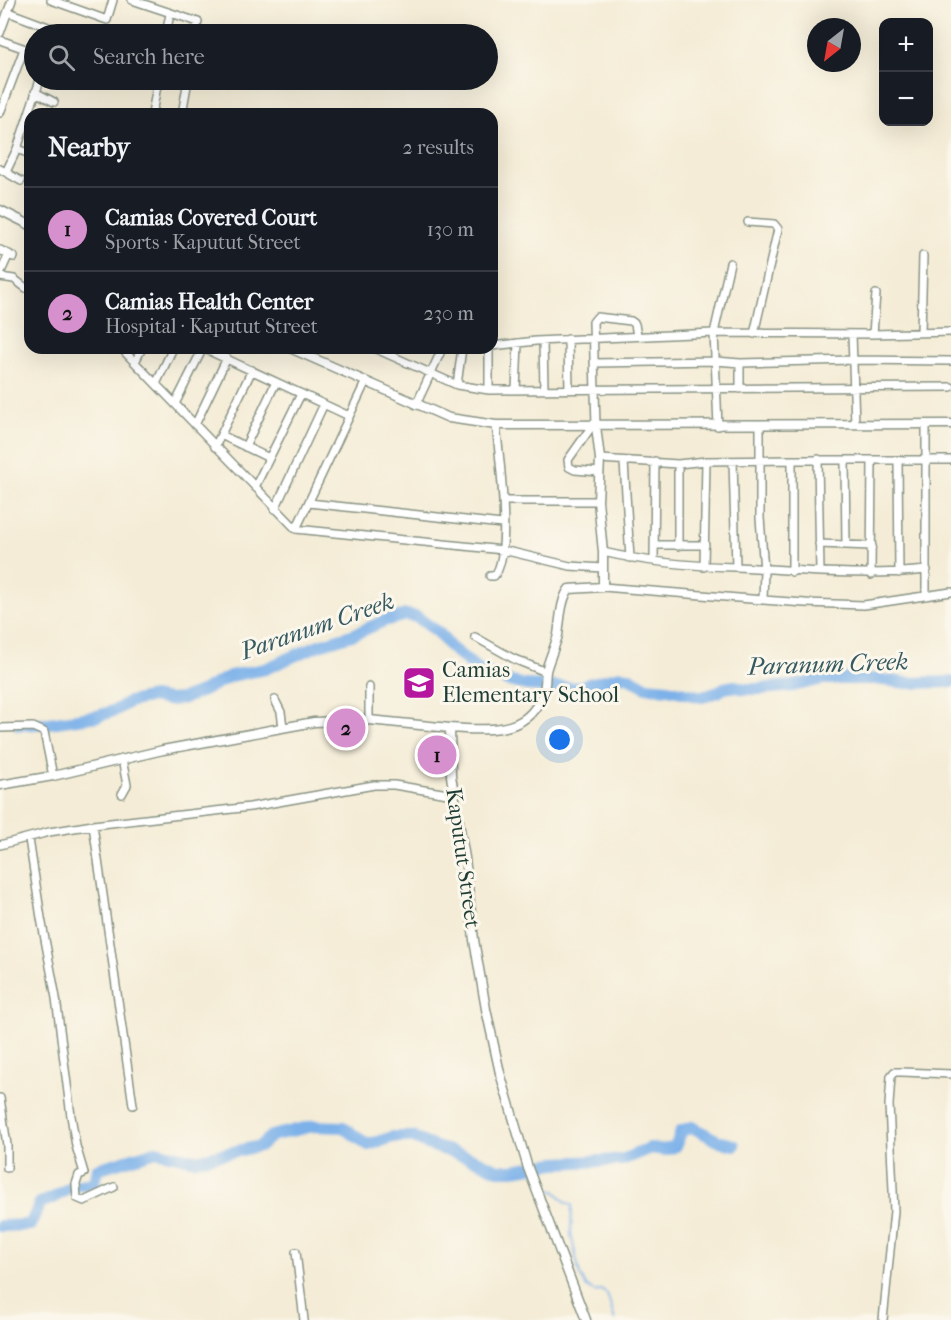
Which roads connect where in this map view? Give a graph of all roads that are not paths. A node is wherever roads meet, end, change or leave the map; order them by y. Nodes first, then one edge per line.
1 (12, 0) edge
2 (51, 0) edge
3 (113, 0) edge
4 (132, 0) edge
5 (8, 12) junction
6 (170, 14) junction
7 (40, 24) edge
8 (168, 24) edge
9 (198, 24) edge
10 (0, 33) edge
11 (0, 40) edge
12 (24, 49) joint
13 (156, 90) edge
14 (186, 90) edge
15 (35, 92) joint
16 (54, 102) dead end
17 (31, 108) edge
18 (153, 108) edge
19 (183, 108) edge
20 (0, 112) edge
21 (24, 132) edge
22 (17, 149) junction
23 (24, 152) edge
24 (3, 170) edge
25 (21, 181) dead end
26 (0, 210) edge
27 (24, 222) edge
28 (748, 222) dead end
29 (0, 250) edge
30 (922, 256) dead end
31 (730, 263) dead end
32 (0, 276) edge
33 (24, 286) edge
34 (876, 294) dead end
35 (921, 332) junction
36 (951, 332) edge
37 (714, 333) junction
38 (753, 334) junction
39 (852, 334) junction
40 (873, 334) junction
41 (637, 336) junction
42 (594, 338) junction
43 (568, 339) junction
44 (543, 341) junction
45 (518, 344) junction
46 (498, 346) edge
47 (127, 354) edge
48 (139, 354) edge
49 (170, 354) edge
50 (200, 354) edge
51 (217, 354) edge
52 (303, 354) edge
53 (387, 354) edge
54 (438, 354) edge
55 (460, 354) edge
56 (490, 354) edge
57 (227, 358) junction
58 (852, 360) junction
59 (716, 361) junction
60 (951, 361) edge
61 (135, 362) junction
62 (595, 363) junction
63 (740, 363) junction
64 (252, 370) junction
65 (429, 374) junction
66 (276, 382) junction
67 (365, 383) junction
68 (156, 384) junction
69 (457, 385) junction
70 (854, 387) junction
71 (951, 387) edge
72 (569, 388) junction
73 (544, 389) junction
74 (717, 389) junction
75 (740, 389) junction
76 (489, 390) junction
77 (516, 390) junction
78 (595, 390) junction
79 (301, 394) junction
80 (175, 404) junction
81 (324, 404) junction
82 (416, 405) junction
83 (349, 416) junction
84 (855, 424) junction
85 (926, 424) junction
86 (951, 424) edge
87 (195, 425) junction
88 (496, 425) junction
89 (760, 425) junction
90 (594, 426) junction
91 (718, 426) junction
92 (221, 435) junction
93 (215, 447) junction
94 (245, 447) junction
95 (269, 458) junction
96 (600, 459) junction
97 (818, 459) junction
98 (792, 460) junction
99 (845, 460) junction
100 (872, 460) junction
101 (898, 460) junction
102 (926, 460) junction
103 (951, 460) edge
104 (655, 461) junction
105 (706, 461) junction
106 (732, 461) junction
107 (760, 461) junction
108 (624, 462) junction
109 (678, 464) junction
110 (599, 472) junction
111 (255, 488) junction
112 (504, 501) junction
113 (598, 501) junction
114 (309, 503) junction
115 (275, 509) junction
116 (502, 524) junction
117 (296, 530) junction
118 (819, 544) junction
119 (654, 545) junction
120 (705, 545) junction
121 (846, 545) junction
122 (678, 546) junction
123 (872, 546) junction
124 (503, 550) junction
125 (603, 552) junction
126 (630, 558) junction
127 (654, 561) junction
128 (704, 567) junction
129 (735, 567) junction
130 (603, 568) junction
131 (764, 570) junction
132 (927, 570) junction
133 (792, 572) junction
134 (820, 572) junction
135 (899, 573) junction
136 (871, 575) junction
137 (490, 576) dead end
138 (603, 587) junction
139 (951, 592) edge
140 (926, 596) junction
141 (763, 600) junction
142 (475, 637) dead end
143 (546, 675) junction
144 (369, 687) dead end
145 (275, 700) dead end
146 (369, 720) junction
147 (283, 727) junction
148 (0, 728) edge
149 (450, 728) junction
150 (122, 759) junction
151 (53, 776) junction
152 (0, 785) edge
153 (122, 794) dead end
154 (454, 795) junction
155 (93, 825) junction
156 (29, 839) junction
157 (0, 845) edge
158 (951, 1074) edge
159 (0, 1098) edge
160 (133, 1105) dead end
161 (7, 1168) dead end
162 (114, 1187) dead end
163 (296, 1252) dead end
164 (304, 1320) edge
165 (586, 1320) edge
166 (883, 1320) edge

1 - 5 street
2 - 3 street
4 - 6 street
5 - 7 street
5 - 10 street
6 - 8 street
6 - 9 street
11 - 12 street
12 - 20 street
13 - 18 street
14 - 19 street
15 - 16 street
15 - 17 street
21 - 22 street
22 - 23 street
22 - 24 street
24 - 25 street
26 - 27 street
28 - 38 street
29 - 32 street
30 - 35 street
31 - 37 street
32 - 33 street
34 - 40 street
35 - 36 street
35 - 40 street
37 - 38 street
37 - 41 street
37 - 59 street
38 - 39 street
39 - 40 street
39 - 58 street
41 - 42 street
41 - 42 street
42 - 43 street
42 - 62 street
43 - 44 street
43 - 72 street
44 - 45 street
44 - 73 street
45 - 46 street
45 - 77 street
47 - 61 street
48 - 61 street
49 - 68 street
50 - 80 street
51 - 57 street
52 - 67 street
53 - 65 street
54 - 65 street
55 - 69 street
56 - 76 street
57 - 64 street
57 - 87 street
58 - 60 street
58 - 63 street
58 - 70 street
59 - 62 street
59 - 63 street
59 - 74 street
61 - 68 street
62 - 78 street
63 - 75 street
64 - 66 street
64 - 92 street
65 - 69 street
65 - 82 street
66 - 79 street
66 - 94 street
67 - 82 street
67 - 83 street
68 - 80 street
69 - 76 street
70 - 71 street
70 - 75 street
70 - 84 street
72 - 73 street
72 - 78 street
73 - 77 street
74 - 75 street
74 - 78 street
74 - 91 street
76 - 77 street
78 - 90 street
79 - 81 street
79 - 95 street
80 - 87 street
81 - 83 street
81 - 115 street
82 - 88 street
83 - 114 street
84 - 85 street
84 - 89 street
85 - 86 street
85 - 102 street
87 - 93 street
88 - 90 street
88 - 112 street
89 - 91 street
89 - 107 street
90 - 91 street
90 - 96 street
90 - 110 street
92 - 93 street
92 - 94 street
93 - 111 street
94 - 95 street
95 - 111 street
96 - 108 street
96 - 110 street
97 - 98 street
97 - 99 street
97 - 118 street
98 - 107 street
98 - 133 street
99 - 100 street
99 - 121 street
100 - 101 street
100 - 123 street
101 - 102 street
101 - 135 street
102 - 103 street
102 - 132 street
104 - 108 street
104 - 109 street
104 - 119 street
105 - 106 street
105 - 109 street
105 - 120 street
106 - 107 street
106 - 129 street
107 - 131 street
108 - 126 street
109 - 122 street
110 - 113 street
111 - 115 street
112 - 113 street
112 - 116 street
113 - 125 street
114 - 116 street
114 - 117 street
115 - 117 street
116 - 124 street
117 - 124 street
118 - 121 street
118 - 134 street
119 - 122 street
119 - 127 street
120 - 122 street
120 - 128 street
121 - 123 street
123 - 136 street
124 - 130 street
124 - 137 street
125 - 126 street
125 - 130 street
126 - 127 street
127 - 128 street
128 - 129 street
129 - 131 street
130 - 138 street
131 - 133 street
131 - 141 street
132 - 135 street
132 - 140 street
133 - 134 street
134 - 136 street
135 - 136 street
138 - 141 street
138 - 143 street
139 - 140 street
140 - 141 street
142 - 143 street
143 - 149 street
144 - 146 street
145 - 147 street
146 - 147 street
146 - 149 street
147 - 150 street
148 - 151 street
149 - 154 street, Kaputut Street
150 - 151 street
150 - 153 street
151 - 152 street
154 - 155 street
154 - 165 street, Kaputut Street
155 - 156 street
155 - 160 street
156 - 157 street
156 - 162 street
158 - 166 street
159 - 161 street
163 - 164 street

